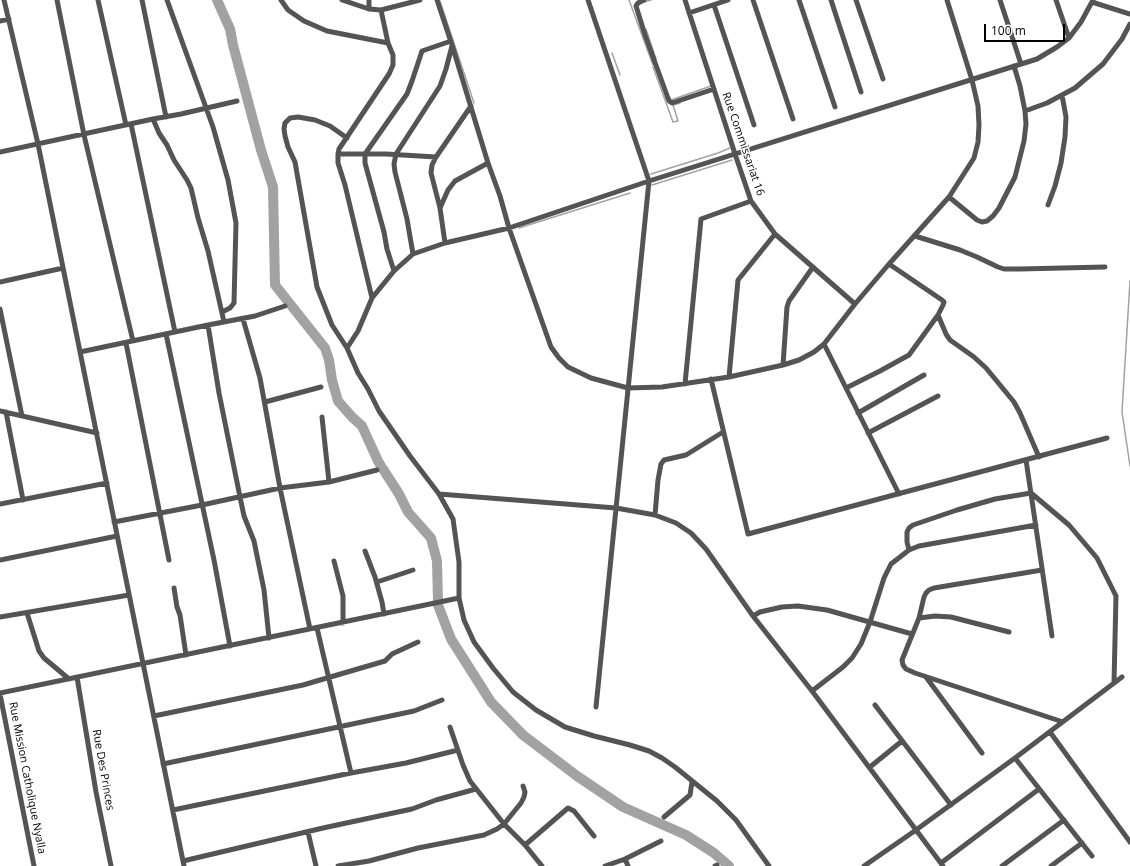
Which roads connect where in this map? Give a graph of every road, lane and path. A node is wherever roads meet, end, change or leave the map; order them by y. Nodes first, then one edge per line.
1 (4, 0) edge
2 (57, 0) edge
3 (98, 0) edge
4 (142, 0) edge
5 (166, 0) edge
6 (281, 0) edge
7 (342, 0) edge
8 (369, 0) edge
9 (420, 0) edge
10 (437, 0) edge
11 (588, 0) edge
12 (644, 0) edge
13 (685, 0) edge
14 (728, 0) edge
15 (753, 0) edge
16 (799, 0) edge
17 (831, 0) edge
18 (856, 0) edge
19 (946, 0) edge
20 (1000, 0) edge
21 (1056, 0) edge
22 (1092, 1) edge
23 (714, 5) junction
24 (369, 9) junction
25 (381, 10) junction
26 (690, 13) junction
27 (1130, 14) edge
28 (9, 19) junction
29 (0, 21) edge
30 (1130, 24) edge
31 (1069, 38) junction
32 (388, 43) junction
33 (452, 43) junction
34 (1021, 64) junction
35 (1014, 66) junction
36 (883, 80) dead end
37 (972, 80) junction
38 (714, 89) junction
39 (861, 92) dead end
40 (1062, 95) junction
41 (237, 101) dead end
42 (471, 106) junction
43 (835, 107) dead end
44 (206, 108) junction
45 (1025, 111) junction
46 (166, 118) junction
47 (153, 119) junction
48 (793, 119) dead end
49 (129, 125) junction
50 (754, 125) dead end
51 (84, 135) junction
52 (347, 138) junction
53 (38, 144) junction
54 (0, 152) edge
55 (338, 154) junction
56 (365, 154) junction
57 (396, 154) junction
58 (734, 154) junction
59 (436, 157) junction
60 (488, 163) junction
61 (649, 181) junction
62 (950, 197) junction
63 (750, 201) junction
64 (1048, 205) dead end
65 (440, 208) junction
66 (509, 228) junction
67 (775, 234) junction
68 (915, 236) junction
69 (445, 243) junction
70 (413, 254) junction
71 (889, 264) junction
72 (813, 267) junction
73 (1105, 267) dead end
74 (63, 268) junction
75 (394, 271) junction
76 (0, 282) edge
77 (372, 298) junction
78 (855, 304) junction
79 (285, 306) dead end
80 (0, 309) edge
81 (222, 312) junction
82 (938, 314) junction
83 (243, 319) junction
84 (224, 322) junction
85 (208, 325) junction
86 (175, 332) junction
87 (166, 334) junction
88 (133, 342) junction
89 (126, 343) junction
90 (824, 344) junction
91 (347, 348) junction
92 (80, 352) junction
93 (782, 365) junction
94 (924, 375) dead end
95 (729, 377) junction
96 (711, 379) junction
97 (685, 384) junction
98 (321, 387) dead end
99 (628, 388) junction
100 (846, 388) junction
101 (938, 396) dead end
102 (265, 402) junction
103 (3, 412) edge
104 (858, 413) junction
105 (22, 416) junction
106 (322, 417) dead end
107 (724, 432) junction
108 (96, 433) junction
109 (868, 433) junction
110 (1107, 438) dead end
111 (1039, 456) junction
112 (1026, 460) junction
113 (378, 470) dead end
114 (329, 482) junction
115 (107, 483) junction
116 (280, 488) junction
117 (1031, 493) junction
118 (439, 494) junction
119 (899, 494) junction
120 (240, 497) junction
121 (23, 500) junction
122 (0, 504) edge
123 (202, 505) junction
124 (616, 508) junction
125 (160, 513) junction
126 (655, 515) junction
127 (114, 522) junction
128 (1036, 525) junction
129 (117, 536) junction
130 (908, 550) junction
131 (365, 551) dead end
132 (0, 560) edge
133 (169, 560) dead end
134 (334, 561) dead end
135 (413, 570) dead end
136 (1042, 570) junction
137 (376, 582) junction
138 (174, 588) dead end
139 (129, 595) junction
140 (459, 598) junction
141 (26, 613) junction
142 (384, 614) junction
143 (753, 616) junction
144 (0, 617) edge
145 (919, 618) junction
146 (870, 622) junction
147 (343, 623) junction
148 (317, 628) junction
149 (310, 629) junction
150 (1009, 632) dead end
151 (912, 634) junction
152 (1052, 636) dead end
153 (269, 638) junction
154 (418, 642) dead end
155 (230, 646) junction
156 (186, 655) junction
157 (143, 664) junction
158 (1122, 676) dead end
159 (77, 677) junction
160 (926, 677) junction
161 (328, 678) junction
162 (69, 679) junction
163 (1114, 682) junction
164 (812, 691) junction
165 (0, 693) edge
166 (442, 700) dead end
167 (875, 705) dead end
168 (596, 707) dead end
169 (154, 716) junction
170 (1063, 722) junction
171 (450, 726) dead end
172 (340, 727) junction
173 (1050, 732) junction
174 (902, 741) junction
175 (458, 750) junction
176 (982, 753) dead end
177 (1016, 758) junction
178 (163, 764) junction
179 (870, 768) junction
180 (351, 773) junction
181 (692, 782) junction
182 (524, 786) dead end
183 (476, 789) junction
184 (1040, 789) junction
185 (951, 805) junction
186 (173, 810) junction
187 (664, 817) dead end
188 (1064, 820) junction
189 (504, 824) junction
190 (916, 830) junction
191 (308, 832) junction
192 (594, 836) dead end
193 (661, 841) dead end
194 (1130, 842) edge
195 (1082, 843) junction
196 (525, 845) junction
197 (1092, 856) dead end
198 (625, 859) junction
199 (183, 864) edge
200 (942, 864) edge
201 (34, 866) edge
202 (112, 866) edge
203 (316, 866) edge
204 (338, 866) edge
205 (542, 866) edge
206 (605, 866) edge
207 (628, 866) edge
208 (769, 866) edge
209 (865, 866) edge
210 (1002, 866) edge
211 (1051, 866) edge

1 - 28 street
2 - 51 street
3 - 49 street
4 - 46 street
5 - 44 street
6 - 32 street
7 - 24 street
8 - 24 street
9 - 25 street
10 - 33 street
11 - 61 street
12 - 38 street
13 - 26 street, Rue Commissariat 16
14 - 23 street
15 - 48 street
16 - 43 street
17 - 39 street
18 - 36 street
19 - 37 street
20 - 34 street
21 - 31 street
22 - 27 street
22 - 31 street
23 - 26 street
23 - 50 street
24 - 25 street
25 - 32 street
26 - 38 street, Rue Commissariat 16
28 - 29 street
28 - 53 street
30 - 40 street
31 - 34 street
32 - 52 street
33 - 42 street
33 - 56 street
33 - 57 street
34 - 35 street
35 - 37 street
35 - 45 street
37 - 58 street
37 - 62 street
38 - 58 street, Rue Commissariat 16
40 - 45 street
40 - 64 street
41 - 44 street
42 - 59 street
42 - 60 street
44 - 46 street
44 - 81 street
45 - 62 street
46 - 47 street
47 - 49 street
47 - 81 street
49 - 51 street
49 - 86 street
51 - 53 street
51 - 88 street
52 - 55 street
52 - 91 street
53 - 54 street
53 - 74 street
55 - 56 street
55 - 77 street
56 - 57 street
56 - 75 street
57 - 59 street
57 - 70 street
58 - 61 street
58 - 63 street, Rue Commissariat 16
59 - 65 street
60 - 65 street
60 - 66 street
61 - 66 street
61 - 99 street
62 - 68 street
63 - 67 street, Rue Commissariat 16
63 - 97 street
65 - 69 street
66 - 69 street
66 - 99 street
67 - 72 street, Rue Commissariat 16
67 - 95 street
68 - 71 street
68 - 73 street
69 - 70 street
70 - 75 street
71 - 78 street
71 - 82 street
72 - 78 street, Rue Commissariat 16
72 - 93 street
74 - 76 street
74 - 92 street
75 - 77 street
77 - 91 street
78 - 90 street
79 - 83 street
80 - 105 street
81 - 84 street
82 - 100 street
82 - 111 street
83 - 84 street
83 - 102 street
84 - 85 street
85 - 86 street
85 - 120 street
86 - 87 street
87 - 88 street
87 - 123 street
88 - 89 street
89 - 92 street
89 - 125 street
90 - 93 street
90 - 100 street
91 - 118 street
92 - 108 street
93 - 95 street
94 - 104 street
95 - 96 street
96 - 97 street
96 - 107 street
97 - 99 street
98 - 102 street
99 - 124 street
100 - 104 street
101 - 109 street
102 - 116 street
103 - 105 street
103 - 121 street
104 - 109 street
105 - 108 street
106 - 114 street
107 - 119 street
107 - 126 street
108 - 115 street
109 - 119 street
110 - 111 street
111 - 112 street
112 - 117 street
112 - 119 street
113 - 114 street
114 - 116 street
115 - 121 street
115 - 127 street
116 - 120 street
116 - 149 street
117 - 128 street
117 - 130 street
117 - 163 street
118 - 124 street
118 - 140 street
120 - 123 street
120 - 153 street
121 - 122 street
123 - 125 street
123 - 155 street
124 - 126 street
124 - 168 street
125 - 127 street
125 - 133 street
126 - 143 street
127 - 129 street
128 - 130 street
128 - 136 street
129 - 132 street
129 - 139 street
130 - 146 street
131 - 137 street
134 - 147 street
135 - 137 street
136 - 145 street
136 - 152 street
137 - 142 street
138 - 156 street
139 - 141 street
139 - 157 street
140 - 142 street
140 - 181 street
141 - 144 street
141 - 162 street
142 - 147 street
143 - 146 street
143 - 164 street
145 - 150 street
145 - 151 street
146 - 151 street
146 - 164 street
147 - 148 street
148 - 149 street
148 - 161 street
149 - 153 street
151 - 160 street
153 - 155 street
154 - 161 street
155 - 156 street
156 - 157 street
157 - 159 street
157 - 169 street
158 - 163 street
159 - 162 street
159 - 202 street, Rue Des Princes
160 - 170 street
160 - 176 street
161 - 169 street
161 - 172 street
162 - 165 street
163 - 170 street
164 - 179 street
165 - 201 street, Rue Mission Catholique Nyalla
166 - 172 street
167 - 174 street
169 - 178 street
170 - 173 street
171 - 175 street
172 - 178 street
172 - 180 street
173 - 177 street
173 - 194 street
174 - 179 street
174 - 185 street
175 - 180 street
175 - 183 street
177 - 184 street
177 - 185 street
178 - 186 street
179 - 190 street
180 - 186 street
181 - 187 street
181 - 208 street
182 - 189 street
183 - 189 street
183 - 191 street
184 - 188 street
184 - 200 street
185 - 190 street
186 - 199 street
188 - 195 street
188 - 210 street
189 - 196 street
189 - 204 street
190 - 200 street
190 - 209 street
191 - 199 street
191 - 203 street
192 - 196 street
193 - 198 street
195 - 197 street
195 - 211 street
196 - 205 street
198 - 206 street
198 - 207 street

